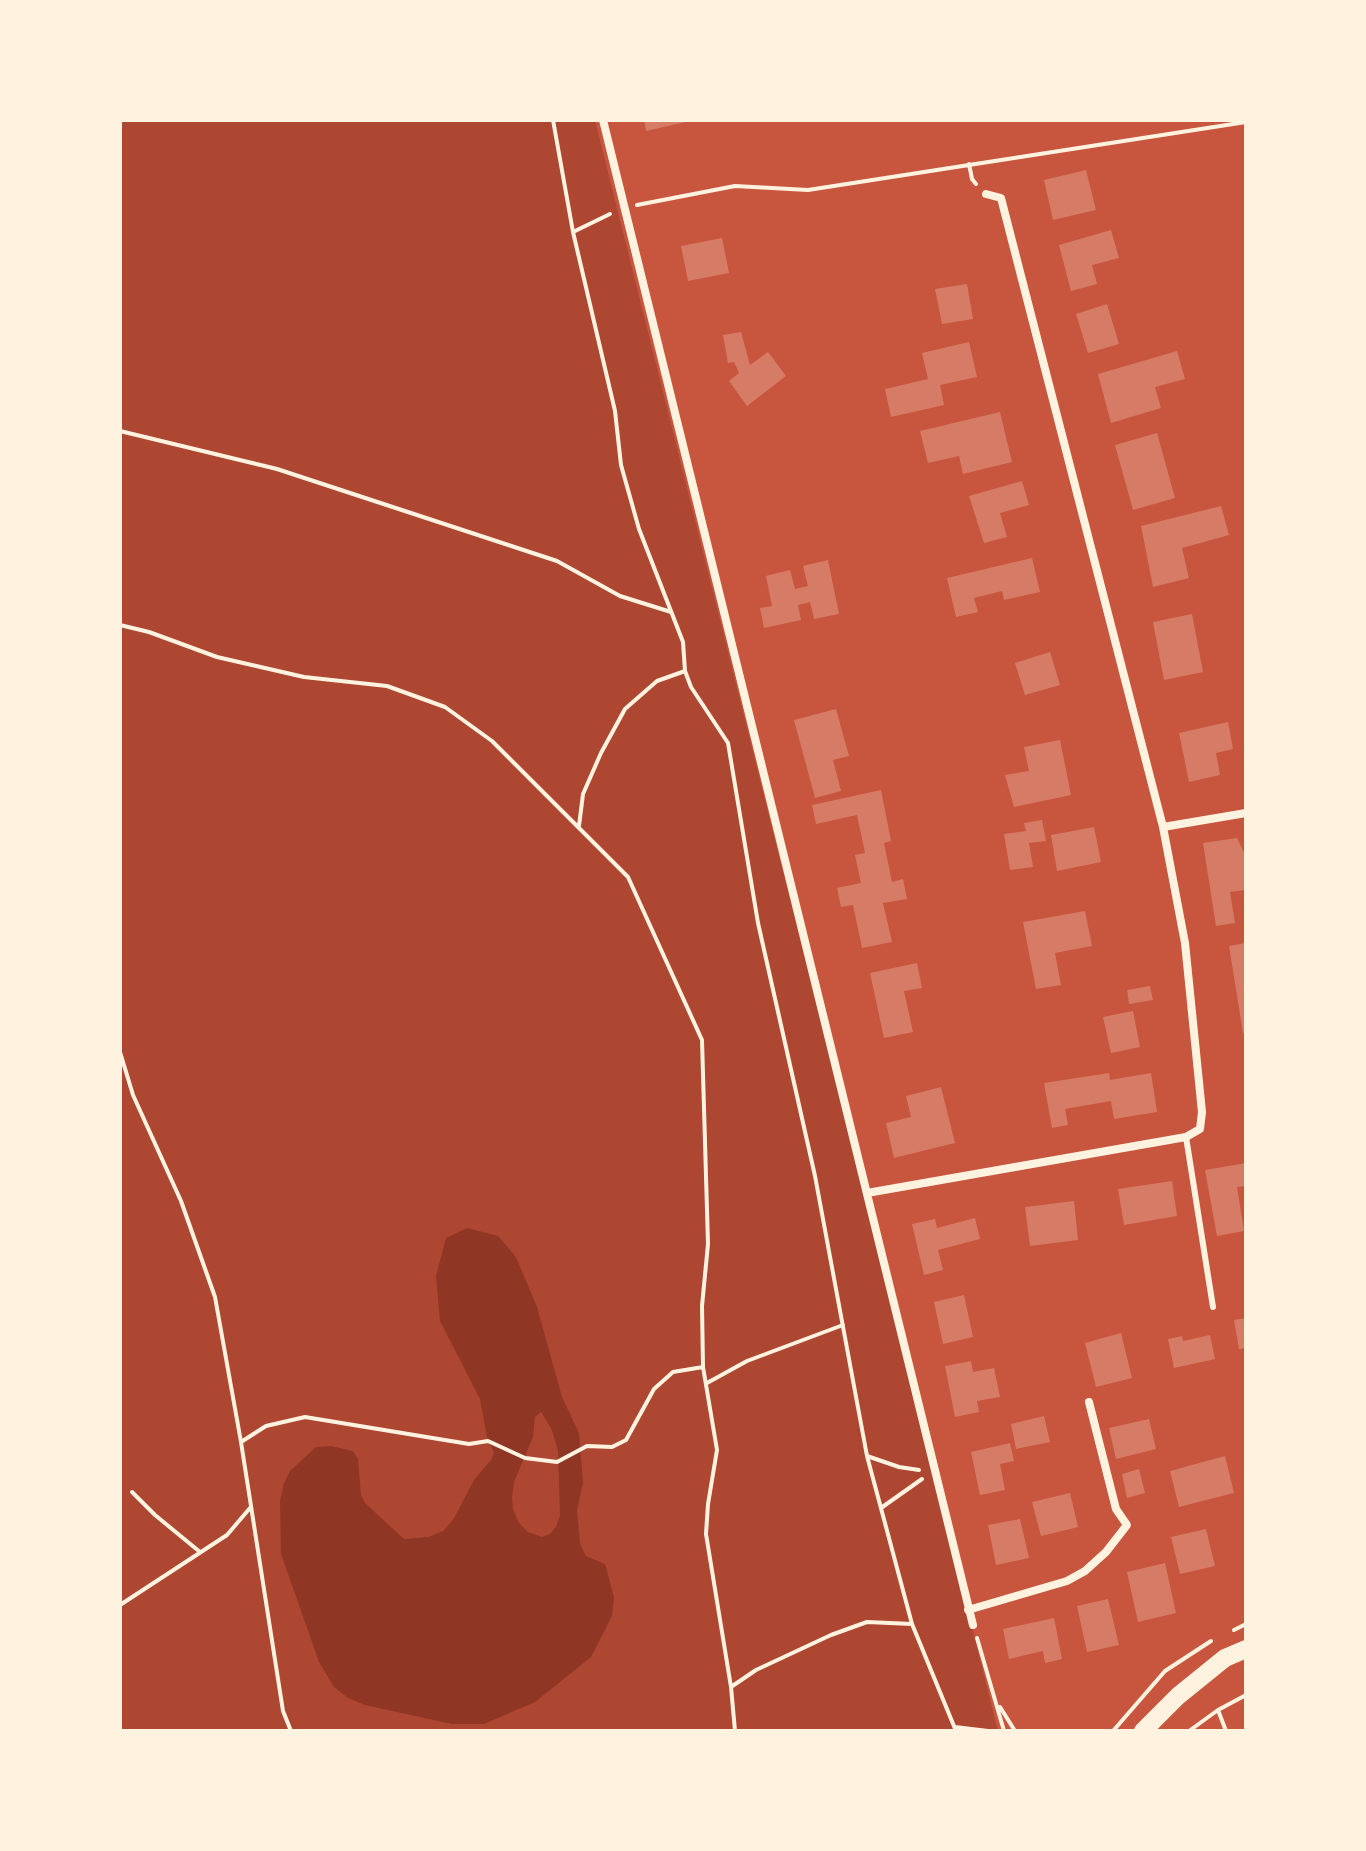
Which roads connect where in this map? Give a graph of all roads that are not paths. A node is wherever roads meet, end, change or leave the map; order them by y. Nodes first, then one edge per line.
1 (603, 120) edge
2 (986, 194) road end
3 (1246, 813) edge
4 (1163, 827) junction
5 (1186, 1137) junction
6 (867, 1193) junction
7 (1213, 1307) dead end
8 (1089, 1402) dead end
9 (968, 1610) junction
10 (973, 1625) road end
11 (1246, 1649) edge
12 (1143, 1731) edge

1 - 6 street
2 - 4 street
3 - 4 street
4 - 5 street
5 - 6 street
5 - 7 lane
6 - 9 street
8 - 9 street
9 - 10 street
11 - 12 main road

